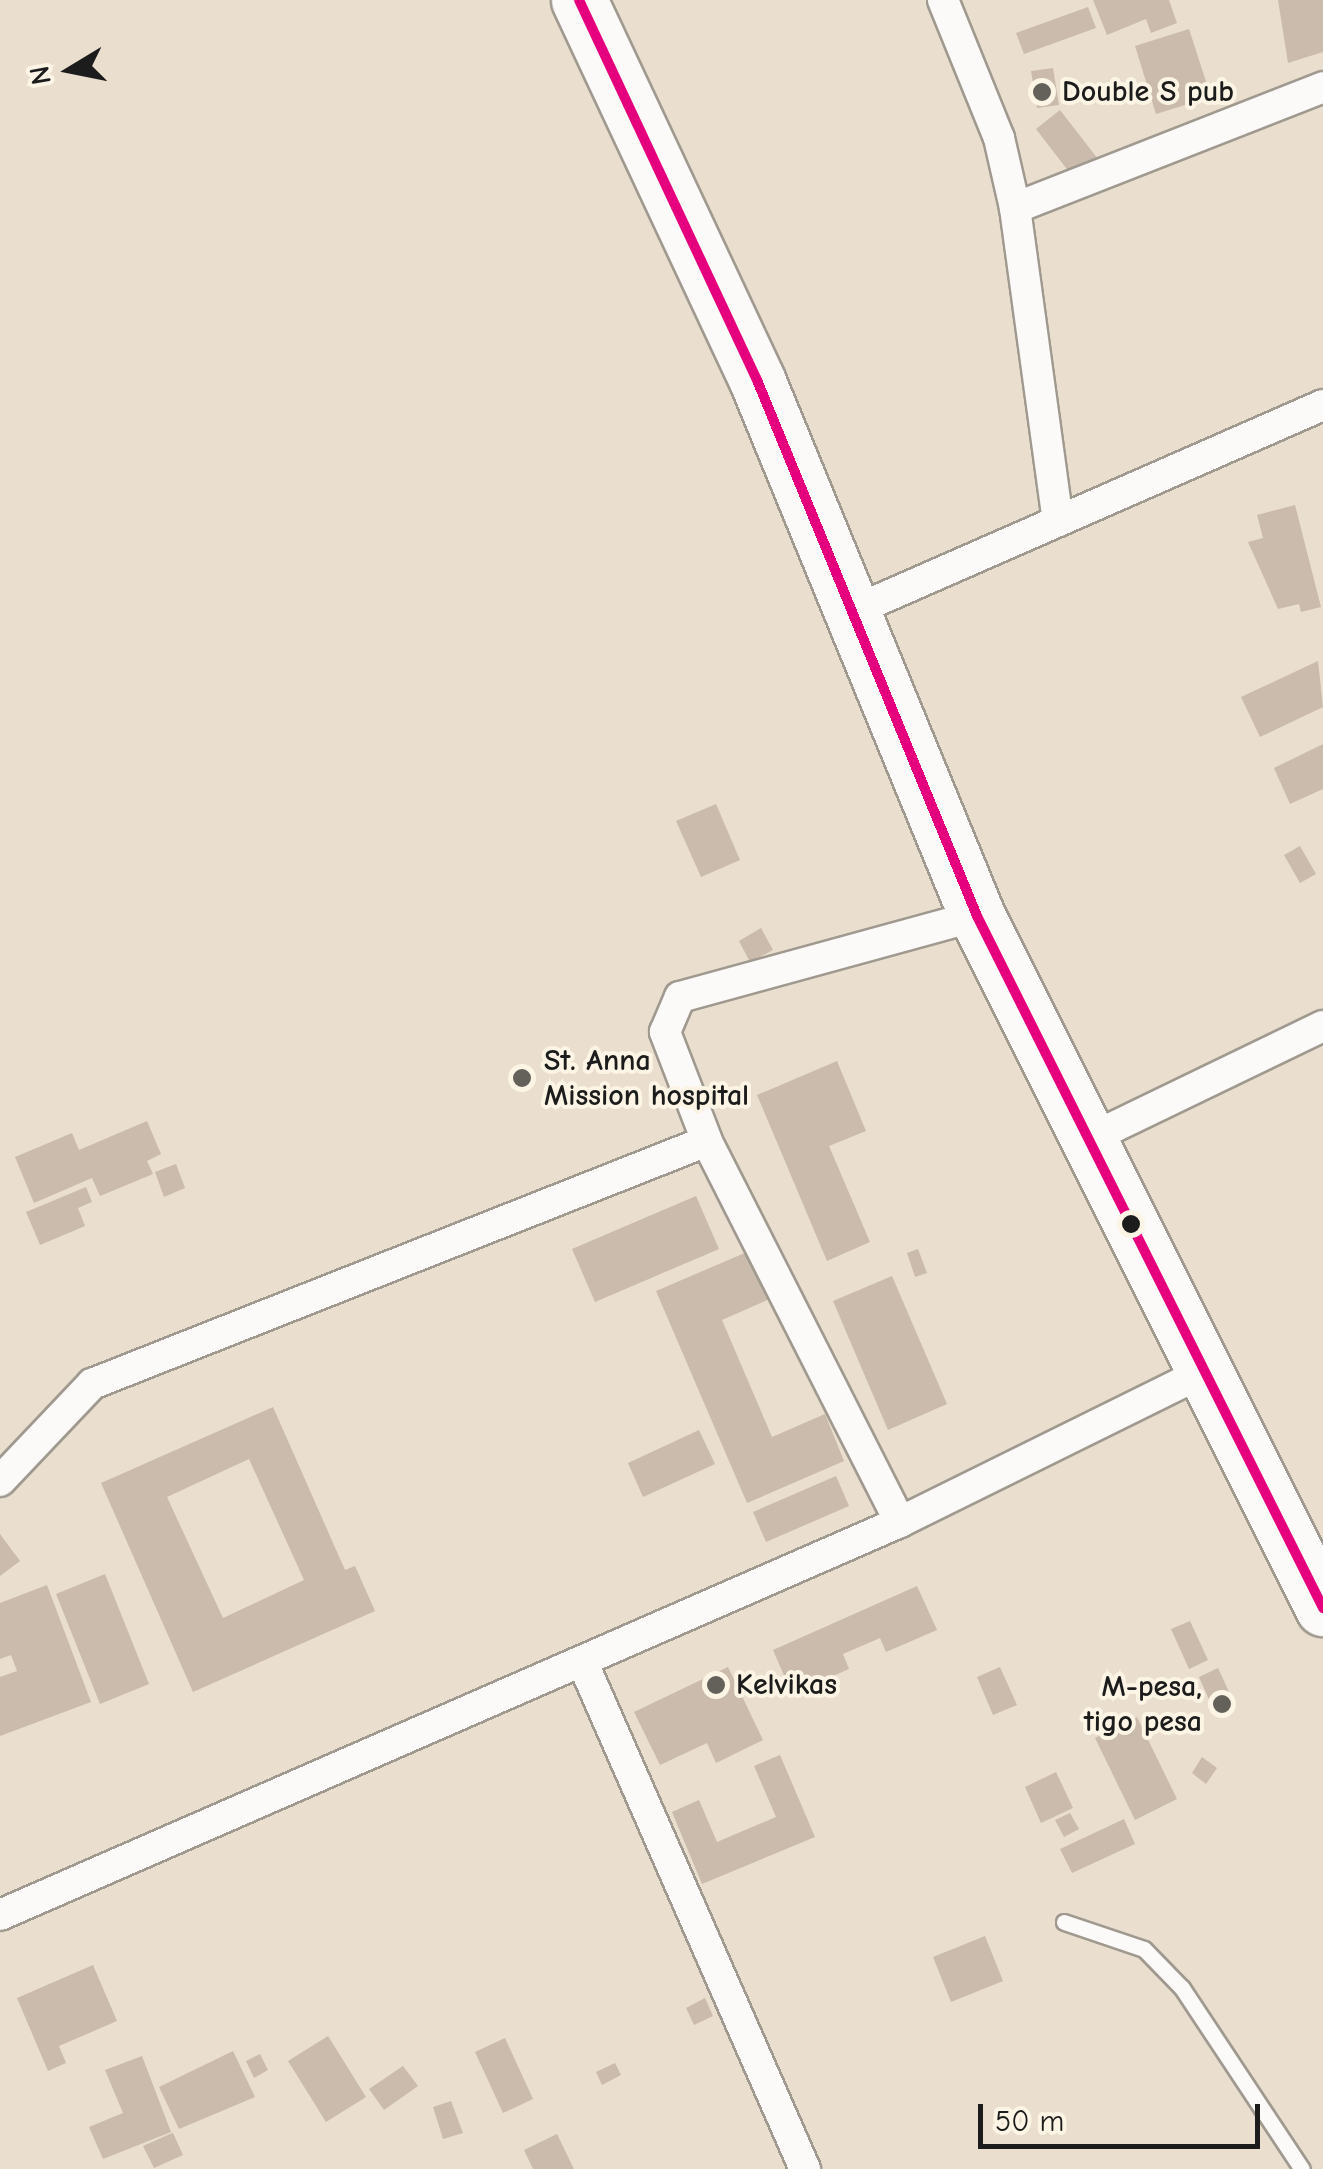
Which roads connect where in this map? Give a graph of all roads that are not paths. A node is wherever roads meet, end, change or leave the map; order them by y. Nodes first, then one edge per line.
1 (579, 0) edge
2 (943, 0) edge
3 (1323, 87) edge
4 (1016, 208) junction
5 (1323, 405) edge
6 (1058, 522) junction
7 (852, 612) junction
8 (977, 916) junction
9 (1323, 1026) edge
10 (707, 1141) junction
11 (1085, 1141) junction
12 (1207, 1370) junction
13 (0, 1481) edge
14 (900, 1522) junction
15 (1323, 1608) edge
16 (582, 1661) junction
17 (0, 1915) edge
18 (1064, 1922) dead end
19 (805, 2169) edge
20 (1302, 2169) edge

1 - 7 highway
2 - 4 street
3 - 4 street
4 - 6 street
5 - 6 street
6 - 7 street
7 - 8 highway
8 - 10 street
8 - 11 highway
9 - 11 street
10 - 13 street
10 - 14 street
11 - 12 highway
12 - 14 street
12 - 15 highway
14 - 16 street
16 - 17 street
16 - 19 street
18 - 20 lane

